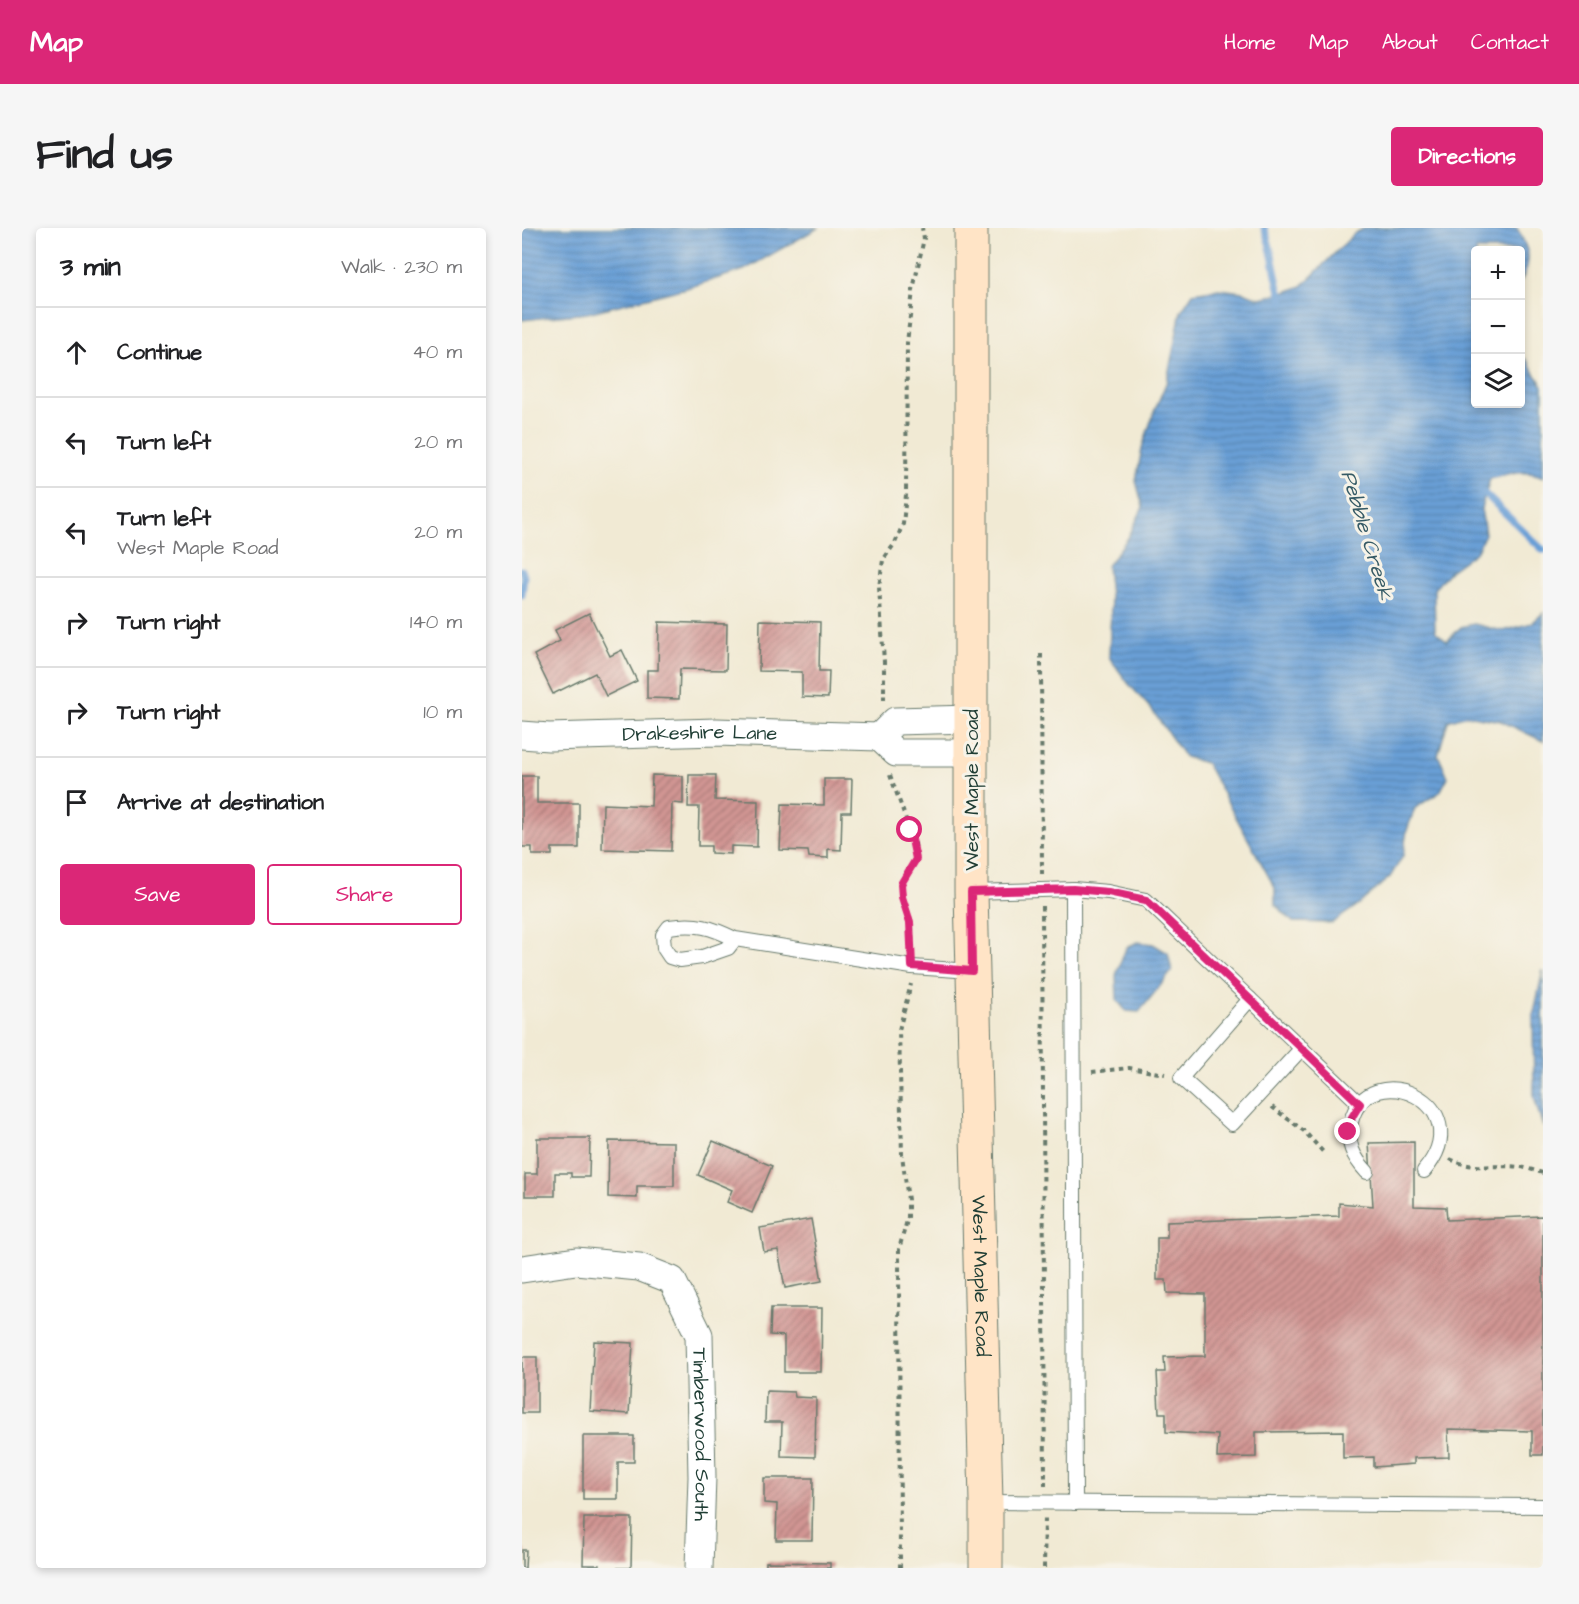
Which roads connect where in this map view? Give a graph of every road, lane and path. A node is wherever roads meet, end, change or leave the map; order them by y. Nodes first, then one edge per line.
1 (922, 228) edge
2 (971, 228) edge
3 (1041, 654) dead end
4 (884, 703) dead end
5 (972, 719) junction
6 (522, 735) edge
7 (879, 737) junction
8 (972, 753) junction
9 (888, 772) dead end
10 (1073, 889) junction
11 (1042, 890) junction
12 (971, 892) junction
13 (735, 939) junction
14 (912, 966) junction
15 (972, 971) junction
16 (1250, 999) junction
17 (1302, 1048) junction
18 (1073, 1071) junction
19 (1181, 1078) junction
20 (1257, 1096) junction
21 (1360, 1104) junction
22 (1437, 1153) junction
23 (1325, 1154) dead end
24 (1424, 1171) dead end
25 (1367, 1172) dead end
26 (1543, 1173) edge
27 (522, 1269) edge
28 (986, 1502) junction
29 (1045, 1503) junction
30 (1075, 1503) junction
31 (1543, 1506) edge
32 (699, 1568) edge
33 (900, 1568) edge
34 (986, 1568) edge
35 (1044, 1568) edge

1 - 4 path
2 - 5 main road, West Maple Road
3 - 11 path
5 - 7 street
5 - 8 main road, West Maple Road
6 - 7 street, Drakeshire Lane
7 - 8 street
8 - 12 main road, West Maple Road
9 - 14 path
10 - 11 lane
10 - 16 lane
10 - 18 lane
11 - 12 lane
11 - 29 path
12 - 15 main road, West Maple Road
13 - 13 lane
13 - 14 lane
14 - 15 lane
14 - 33 path
15 - 28 main road, West Maple Road
16 - 17 lane
16 - 19 lane
17 - 20 lane
17 - 21 lane
18 - 19 path
18 - 30 lane
19 - 20 lane
20 - 23 path
21 - 22 lane
21 - 25 lane
22 - 24 lane
22 - 26 path
27 - 32 street, Timberwood South
28 - 29 lane
28 - 34 main road, West Maple Road
29 - 30 lane
29 - 35 path
30 - 31 lane

